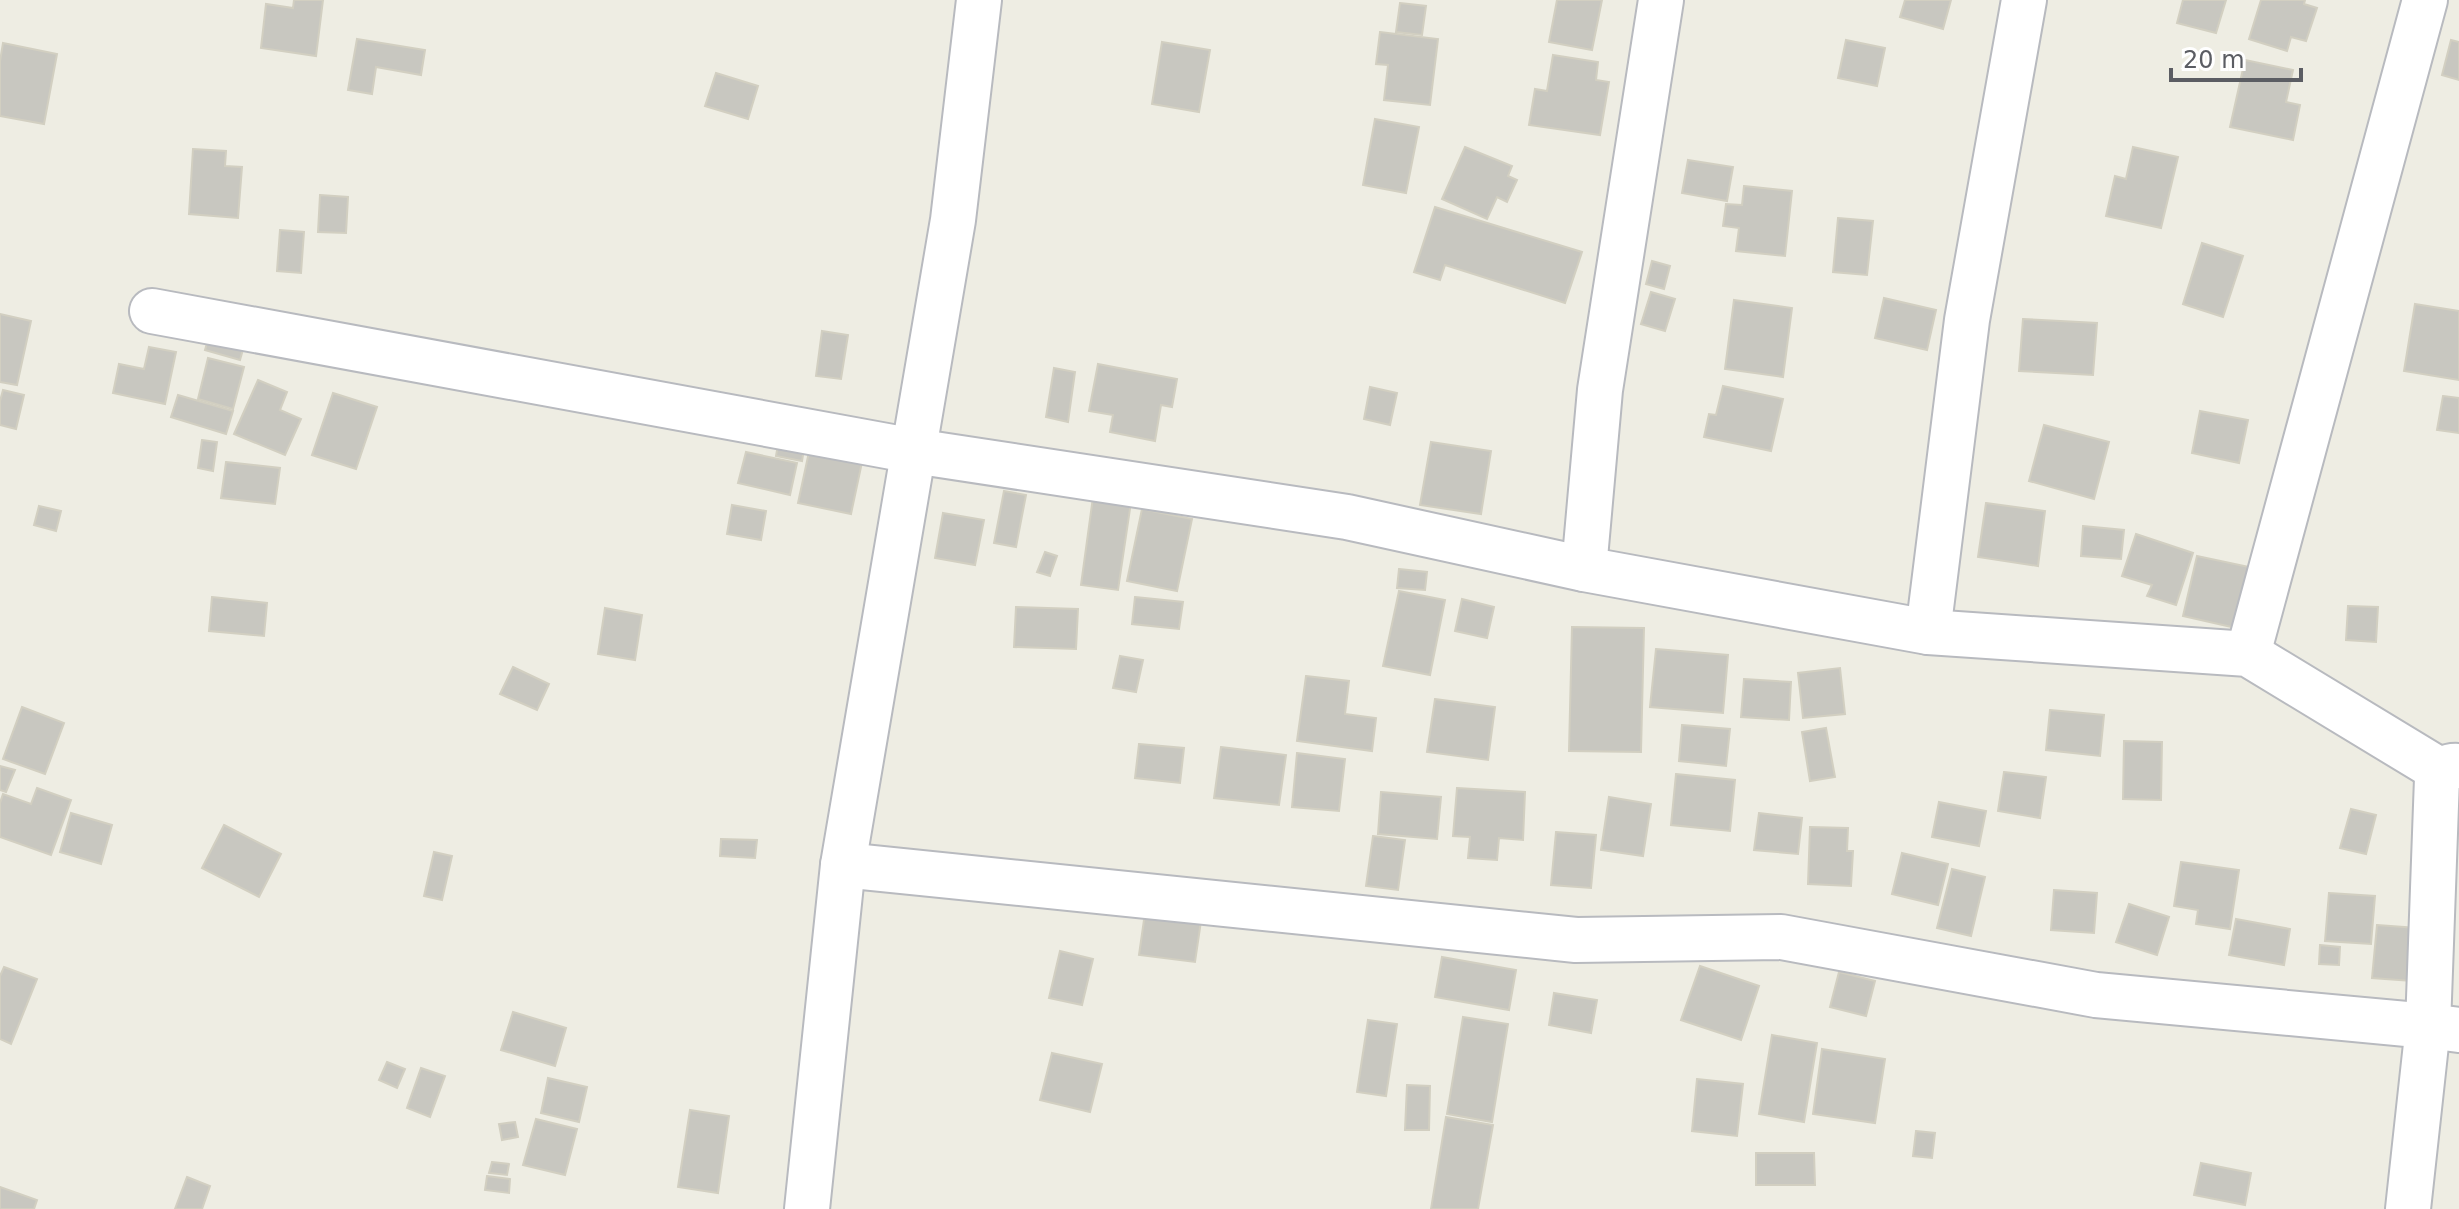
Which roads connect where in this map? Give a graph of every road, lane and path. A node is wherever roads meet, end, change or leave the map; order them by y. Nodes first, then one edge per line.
1 (979, 0) edge
2 (1661, 0) edge
3 (2024, 0) edge
4 (2425, 0) edge
5 (152, 311) dead end
6 (914, 451) junction
7 (1584, 569) junction
8 (1928, 632) junction
9 (2248, 654) junction
10 (2450, 768) edge
11 (843, 865) junction
12 (2443, 1028) edge
13 (807, 1209) edge
14 (2408, 1209) edge

1 - 6 street
2 - 7 street
3 - 8 street
4 - 9 street
5 - 6 street
6 - 7 street
6 - 11 street
7 - 8 street
8 - 9 street
9 - 10 street
10 - 12 street
11 - 12 street
11 - 13 street
12 - 14 street

